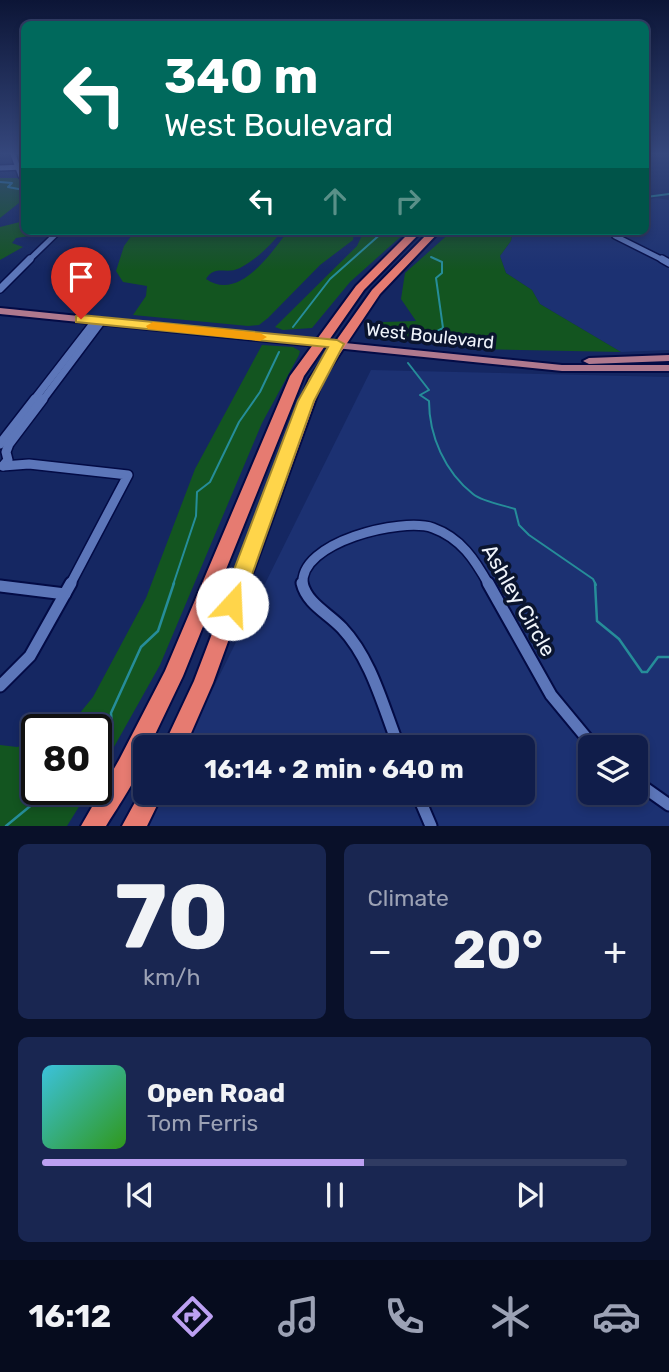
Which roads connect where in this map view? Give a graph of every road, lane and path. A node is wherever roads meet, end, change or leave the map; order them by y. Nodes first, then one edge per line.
1 (55, 235) edge
2 (413, 235) edge
3 (431, 235) edge
4 (615, 236) dead end
5 (669, 263) edge
6 (0, 289) edge
7 (0, 311) edge
8 (98, 321) junction
9 (318, 342) junction
10 (337, 344) junction
11 (669, 358) edge
12 (522, 363) junction
13 (669, 368) edge
14 (4, 451) edge
15 (29, 464) junction
16 (1, 466) edge
17 (0, 586) edge
18 (65, 594) junction
19 (0, 685) edge
20 (179, 735) edge
21 (394, 735) edge
22 (583, 735) edge
23 (648, 790) edge
24 (145, 805) edge
25 (422, 805) edge
26 (669, 805) edge
27 (93, 826) edge
28 (134, 826) edge
29 (431, 826) edge

1 - 6 street
2 - 9 highway
3 - 10 highway
4 - 5 street
7 - 8 main road, West Boulevard
8 - 9 main road, West Boulevard
8 - 14 street
9 - 10 main road, West Boulevard
9 - 27 highway
10 - 12 main road, West Boulevard
10 - 20 highway
11 - 12 main road, West Boulevard
12 - 13 main road, West Boulevard
14 - 15 street
14 - 16 street
15 - 16 street
15 - 18 street
17 - 18 street
18 - 19 street
21 - 22 street, Ashley Circle
23 - 26 street
24 - 28 highway
25 - 29 street

